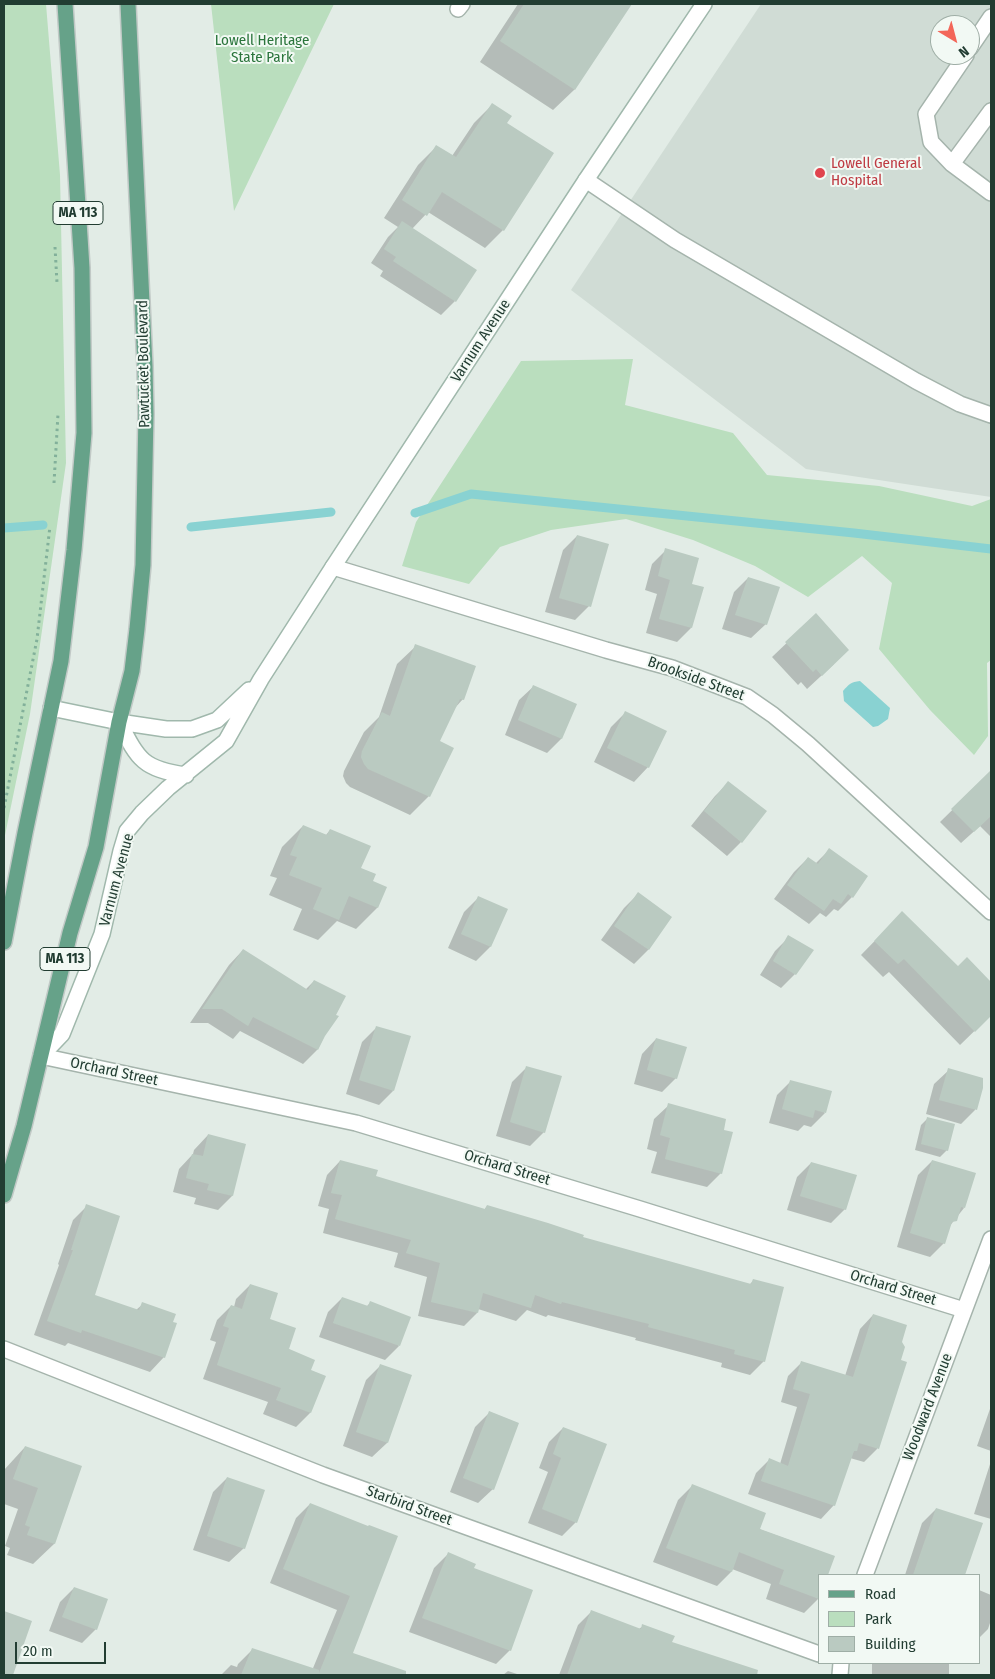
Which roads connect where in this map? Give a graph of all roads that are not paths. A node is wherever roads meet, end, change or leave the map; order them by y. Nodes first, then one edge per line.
1 (64, 4) edge
2 (128, 4) edge
3 (704, 4) edge
4 (991, 16) edge
5 (980, 33) edge
6 (959, 65) edge
7 (991, 111) edge
8 (952, 164) junction
9 (586, 180) junction
10 (991, 192) edge
11 (991, 415) edge
12 (333, 567) junction
13 (261, 679) junction
14 (51, 708) junction
15 (119, 722) junction
16 (186, 775) junction
17 (991, 912) edge
18 (4, 942) edge
19 (41, 1056) junction
20 (4, 1195) edge
21 (991, 1239) edge
22 (964, 1310) junction
23 (4, 1349) edge
24 (865, 1574) edge
25 (818, 1654) edge

1 - 14 main road, MA 113
2 - 15 main road, Pawtucket Boulevard / MA 113
3 - 9 street, Varnum Avenue
4 - 5 street
6 - 8 street
7 - 8 street
8 - 10 street
9 - 11 street
9 - 12 street, Varnum Avenue
12 - 13 street, Varnum Avenue
12 - 17 street, Brookside Street
13 - 15 street, Varnum Avenue
13 - 16 street, Varnum Avenue
14 - 15 street, Varnum Avenue
14 - 18 main road, MA 113
15 - 16 street
15 - 19 main road, Varnum Avenue / MA 113
16 - 19 street, Varnum Avenue
19 - 20 main road, Varnum Avenue / MA 113
19 - 22 street, Orchard Street
21 - 22 street, Woodward Avenue
22 - 24 street, Woodward Avenue
23 - 25 street, Starbird Street

